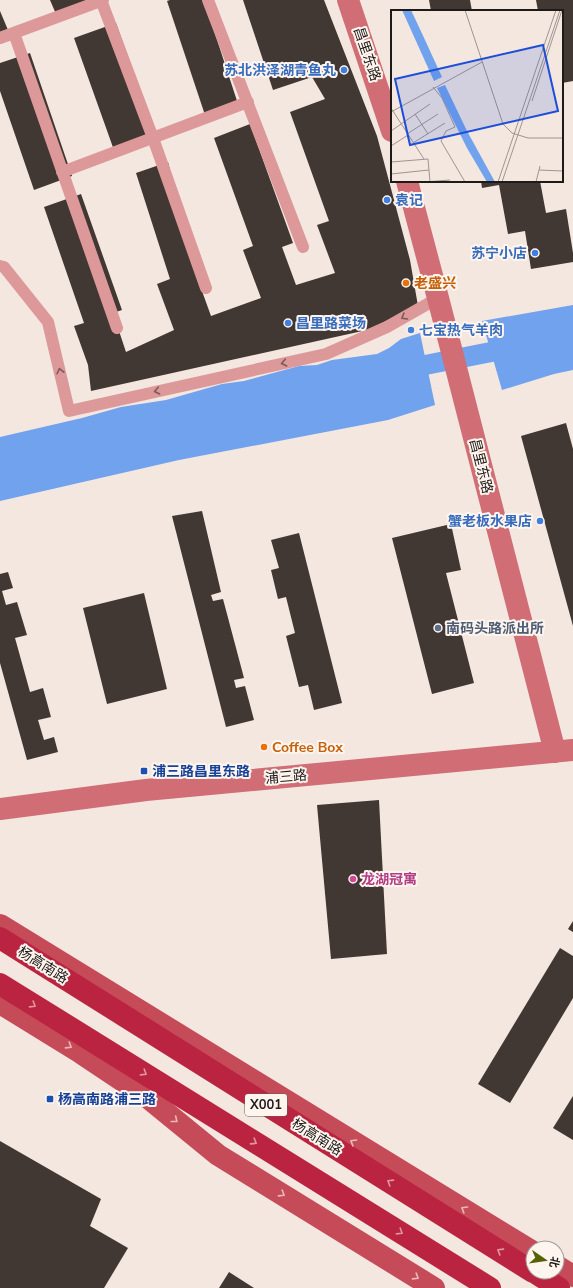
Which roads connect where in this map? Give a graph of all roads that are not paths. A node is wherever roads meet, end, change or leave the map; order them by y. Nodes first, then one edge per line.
1 (208, 0) edge
2 (348, 0) edge
3 (96, 1) edge
4 (14, 33) junction
5 (0, 38) edge
6 (248, 102) junction
7 (391, 128) edge
8 (153, 138) junction
9 (62, 172) junction
10 (407, 182) edge
11 (304, 246) dead end
12 (0, 266) edge
13 (206, 288) dead end
14 (441, 308) junction
15 (117, 328) dead end
16 (564, 751) edge
17 (0, 809) edge
18 (0, 925) edge
19 (0, 938) edge
20 (0, 984) edge
21 (0, 1003) edge
22 (525, 1247) edge
23 (525, 1263) edge
24 (434, 1288) edge
25 (490, 1288) edge

1 - 6 lane
2 - 7 street, 昌里东路
3 - 4 lane
3 - 8 lane
4 - 5 lane
4 - 9 lane
6 - 8 lane
6 - 11 lane
8 - 9 lane
8 - 13 lane
9 - 15 lane
10 - 14 street, 昌里东路
14 -> 12 lane
14 - 16 street, 昌里东路
16 - 17 street, 浦三路
22 -> 18 main road, 杨高南路 / X001
23 -> 19 highway, 杨高南路 / X001
20 -> 25 highway, X001
21 -> 24 main road

